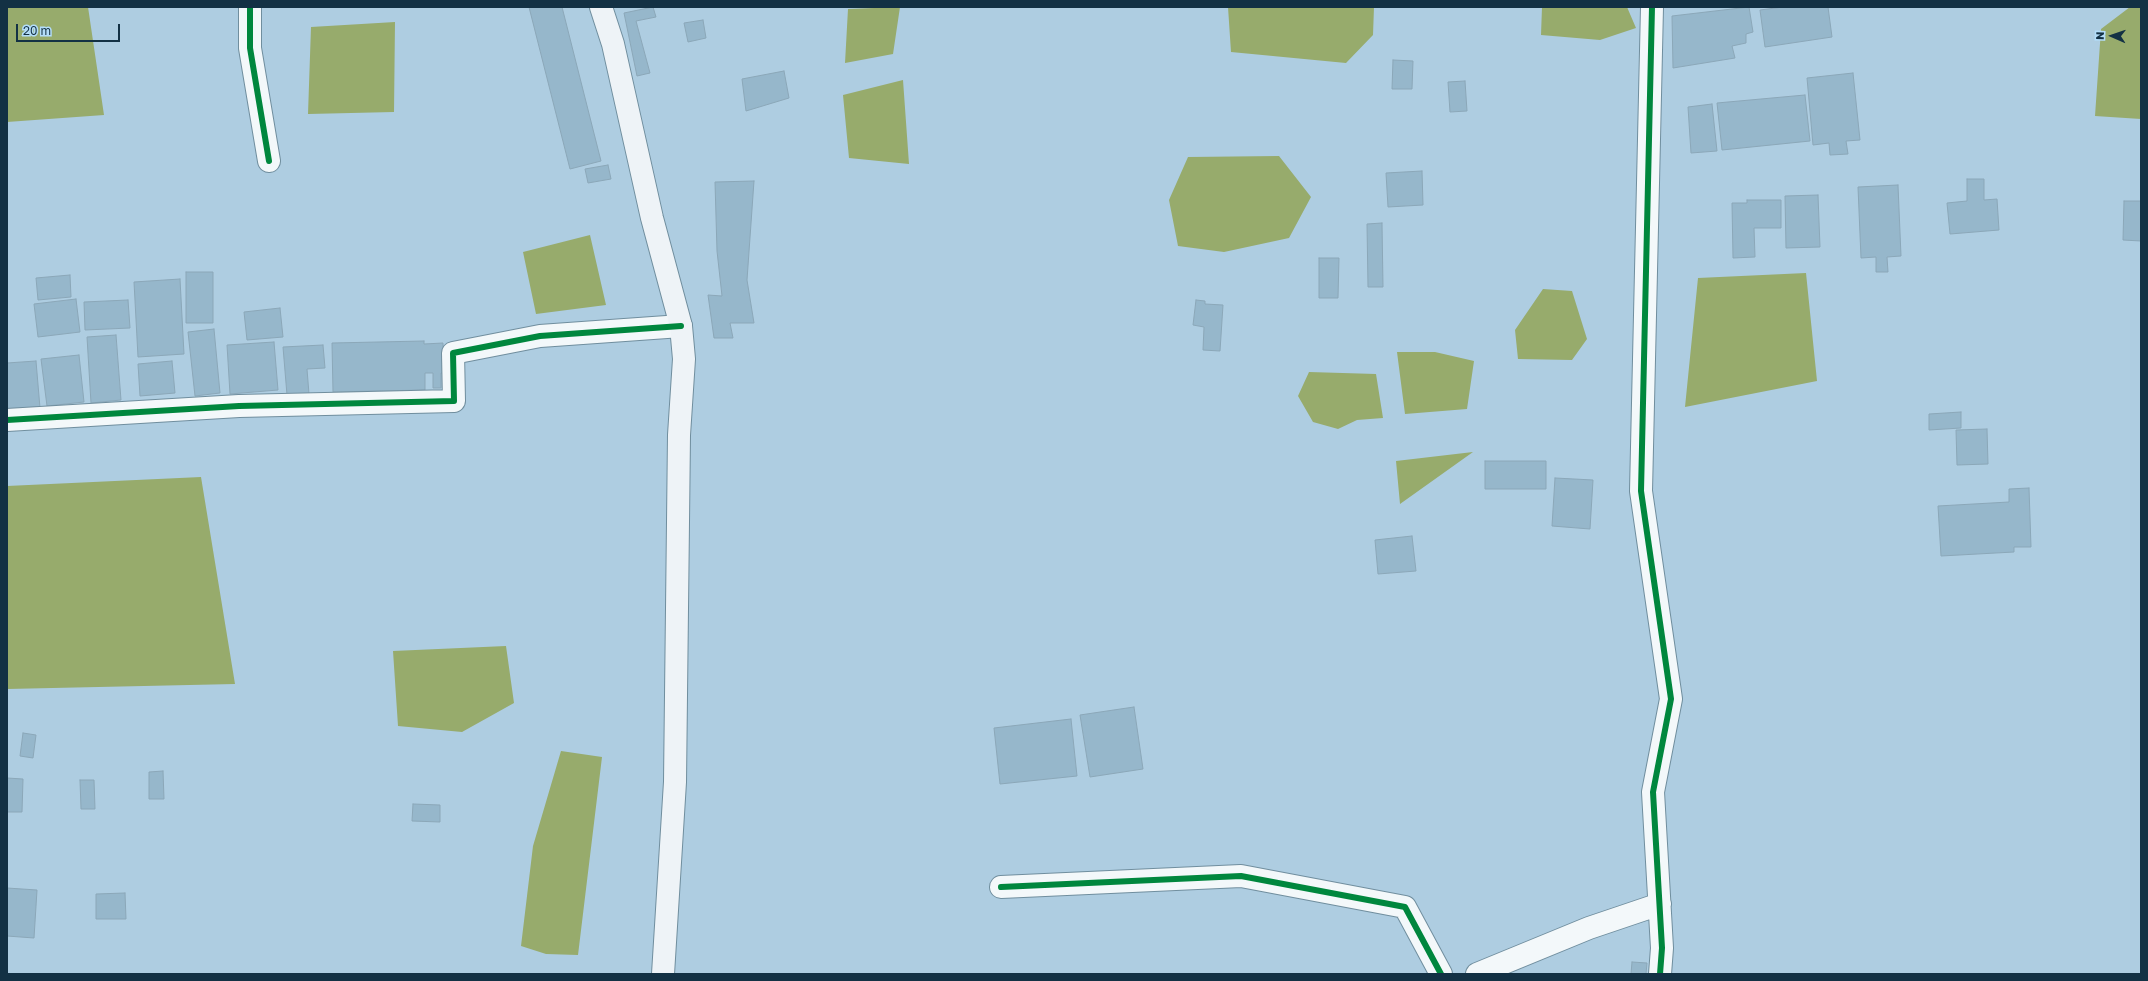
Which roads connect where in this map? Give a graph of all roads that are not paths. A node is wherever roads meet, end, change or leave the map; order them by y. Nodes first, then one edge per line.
1 (250, 7) edge
2 (601, 7) edge
3 (1652, 7) edge
4 (269, 160) dead end
5 (681, 326) junction
6 (7, 420) edge
7 (1001, 887) dead end
8 (1660, 904) junction
9 (663, 974) edge
10 (1441, 974) edge
11 (1477, 974) edge
12 (1660, 974) edge

1 - 4 street
2 - 5 main road
3 - 8 street
5 - 6 street
5 - 9 main road
7 - 10 street
8 - 11 street
8 - 12 street

